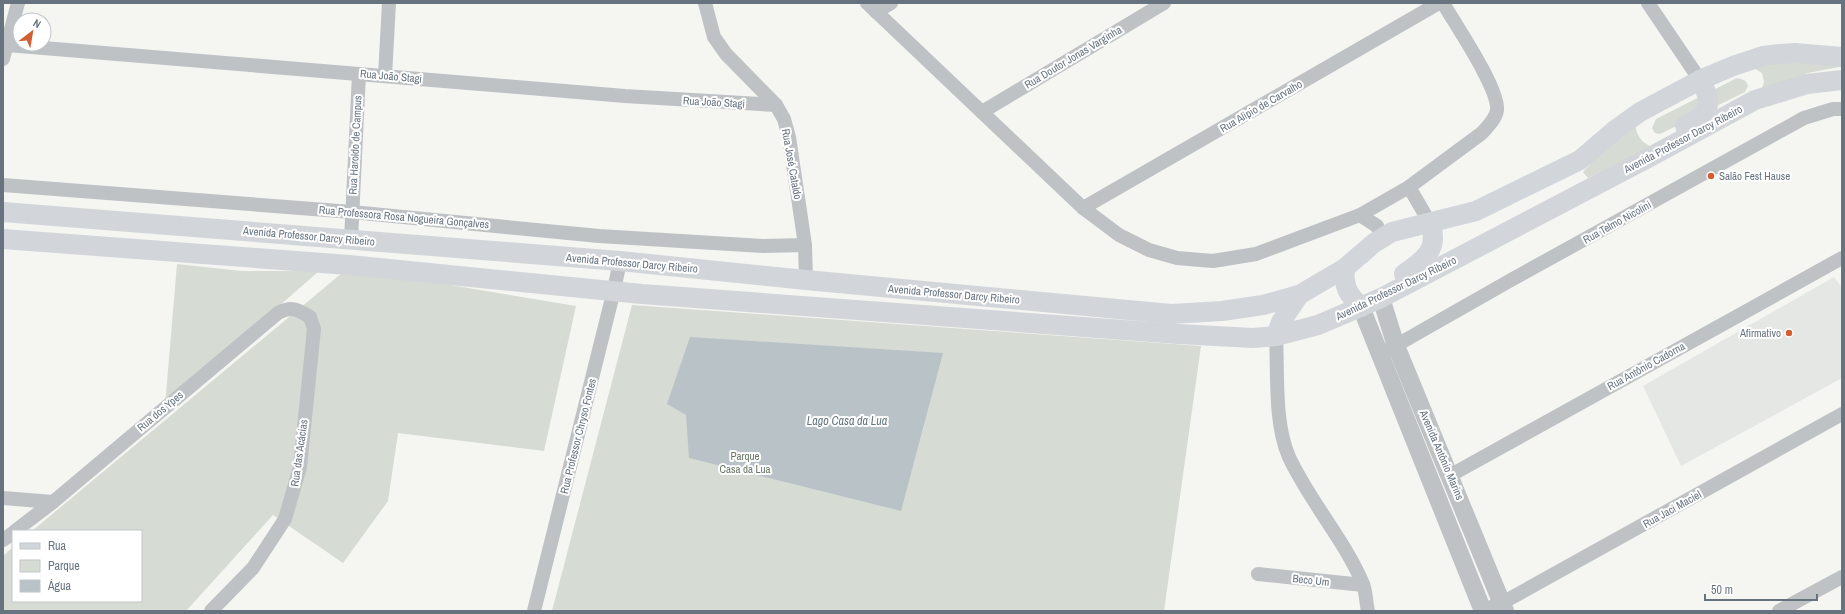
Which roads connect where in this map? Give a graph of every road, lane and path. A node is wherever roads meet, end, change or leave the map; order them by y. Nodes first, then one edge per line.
1 (18, 3) edge
2 (389, 3) edge
3 (705, 3) edge
4 (891, 3) edge
5 (1164, 3) edge
6 (1439, 3) edge
7 (1443, 3) edge
8 (1651, 6) edge
9 (872, 7) edge
10 (5, 52) edge
11 (1842, 57) edge
12 (359, 74) junction
13 (385, 76) junction
14 (1700, 80) junction
15 (1842, 80) edge
16 (776, 105) junction
17 (1842, 109) edge
18 (982, 112) junction
19 (1650, 157) junction
20 (3, 185) edge
21 (1409, 187) junction
22 (1083, 208) junction
23 (3, 212) edge
24 (352, 212) junction
25 (1360, 215) junction
26 (1430, 223) junction
27 (1382, 238) junction
28 (3, 239) edge
29 (351, 240) junction
30 (804, 245) junction
31 (1842, 258) edge
32 (620, 261) junction
33 (1345, 268) junction
34 (806, 280) junction
35 (614, 290) junction
36 (1386, 294) junction
37 (1299, 295) junction
38 (1361, 307) junction
39 (310, 317) joint
40 (1276, 336) junction
41 (1389, 350) junction
42 (1842, 414) edge
43 (1450, 475) junction
44 (3, 498) edge
45 (52, 502) junction
46 (17, 530) edge
47 (12, 533) edge
48 (3, 540) edge
49 (1258, 574) dead end
50 (1842, 576) edge
51 (1363, 585) junction
52 (1503, 607) edge
53 (211, 611) edge
54 (534, 611) edge
55 (1368, 611) edge
56 (1483, 611) edge
57 (1779, 611) edge

1 - 10 street
2 - 13 street
3 - 16 street, Rua José Cataldo
4 - 9 street
5 - 18 street, Rua Doutor Jonas Varginha
6 - 22 street, Rua Alipio de Carvalho
7 - 21 street
8 - 14 street
9 - 18 street
10 - 12 street, Rua João Stagi
11 - 14 main road, Avenida Professor Darcy Ribeiro
12 - 13 street, Rua João Stagi
12 - 24 street, Rua Haroldo de Campus
13 - 16 street, Rua João Stagi
14 - 19 main road
14 - 26 main road, Avenida Professor Darcy Ribeiro
15 - 19 main road, Avenida Professor Darcy Ribeiro
16 - 30 street, Rua José Cataldo
17 - 41 street, Rua Telmo Nicolini
18 - 22 street
19 - 36 main road, Avenida Professor Darcy Ribeiro
20 - 24 street, Rua Professora Rosa Nogueira Gonçalves
21 - 25 street
21 - 26 street
22 - 25 street
23 - 29 main road, Avenida Professor Darcy Ribeiro
24 - 29 street, Rua Haroldo de Campus
24 - 30 street, Rua Professora Rosa Nogueira Gonçalves
25 - 27 street
26 - 27 main road, Avenida Professor Darcy Ribeiro
26 - 36 main road
27 - 33 main road, Avenida Professor Darcy Ribeiro
28 - 35 main road, Avenida Professor Darcy Ribeiro
29 - 32 main road, Avenida Professor Darcy Ribeiro
30 - 34 street, Rua José Cataldo
31 - 43 street, Rua Antônio Cadorna
32 - 34 main road, Avenida Professor Darcy Ribeiro
32 - 35 street, Rua Professor Chryso Fontes
33 - 37 main road, Avenida Professor Darcy Ribeiro
33 - 38 main road
34 - 37 main road, Avenida Professor Darcy Ribeiro
35 - 40 main road, Avenida Professor Darcy Ribeiro
35 - 54 street, Rua Professor Chryso Fontes
36 - 38 main road, Avenida Professor Darcy Ribeiro
36 - 41 street, Avenida Antônio Marins
37 - 40 main road
38 - 40 main road, Avenida Professor Darcy Ribeiro
38 - 41 street, Avenida Antônio Marins
39 - 45 street, Rua dos Ypes
39 - 53 street, Rua das Acácias
40 - 51 street
41 - 43 street, Avenida Antônio Marins
41 - 56 street, Avenida Antônio Marins
42 - 52 street, Rua Jaci Maciel
43 - 52 street, Avenida Antônio Marins
44 - 45 street
45 - 46 street, Rua dos Ypes
47 - 48 street, Rua dos Ypes
49 - 51 street, Beco Um
50 - 57 street
51 - 55 street
52 - 56 street, Rua Jaci Maciel

